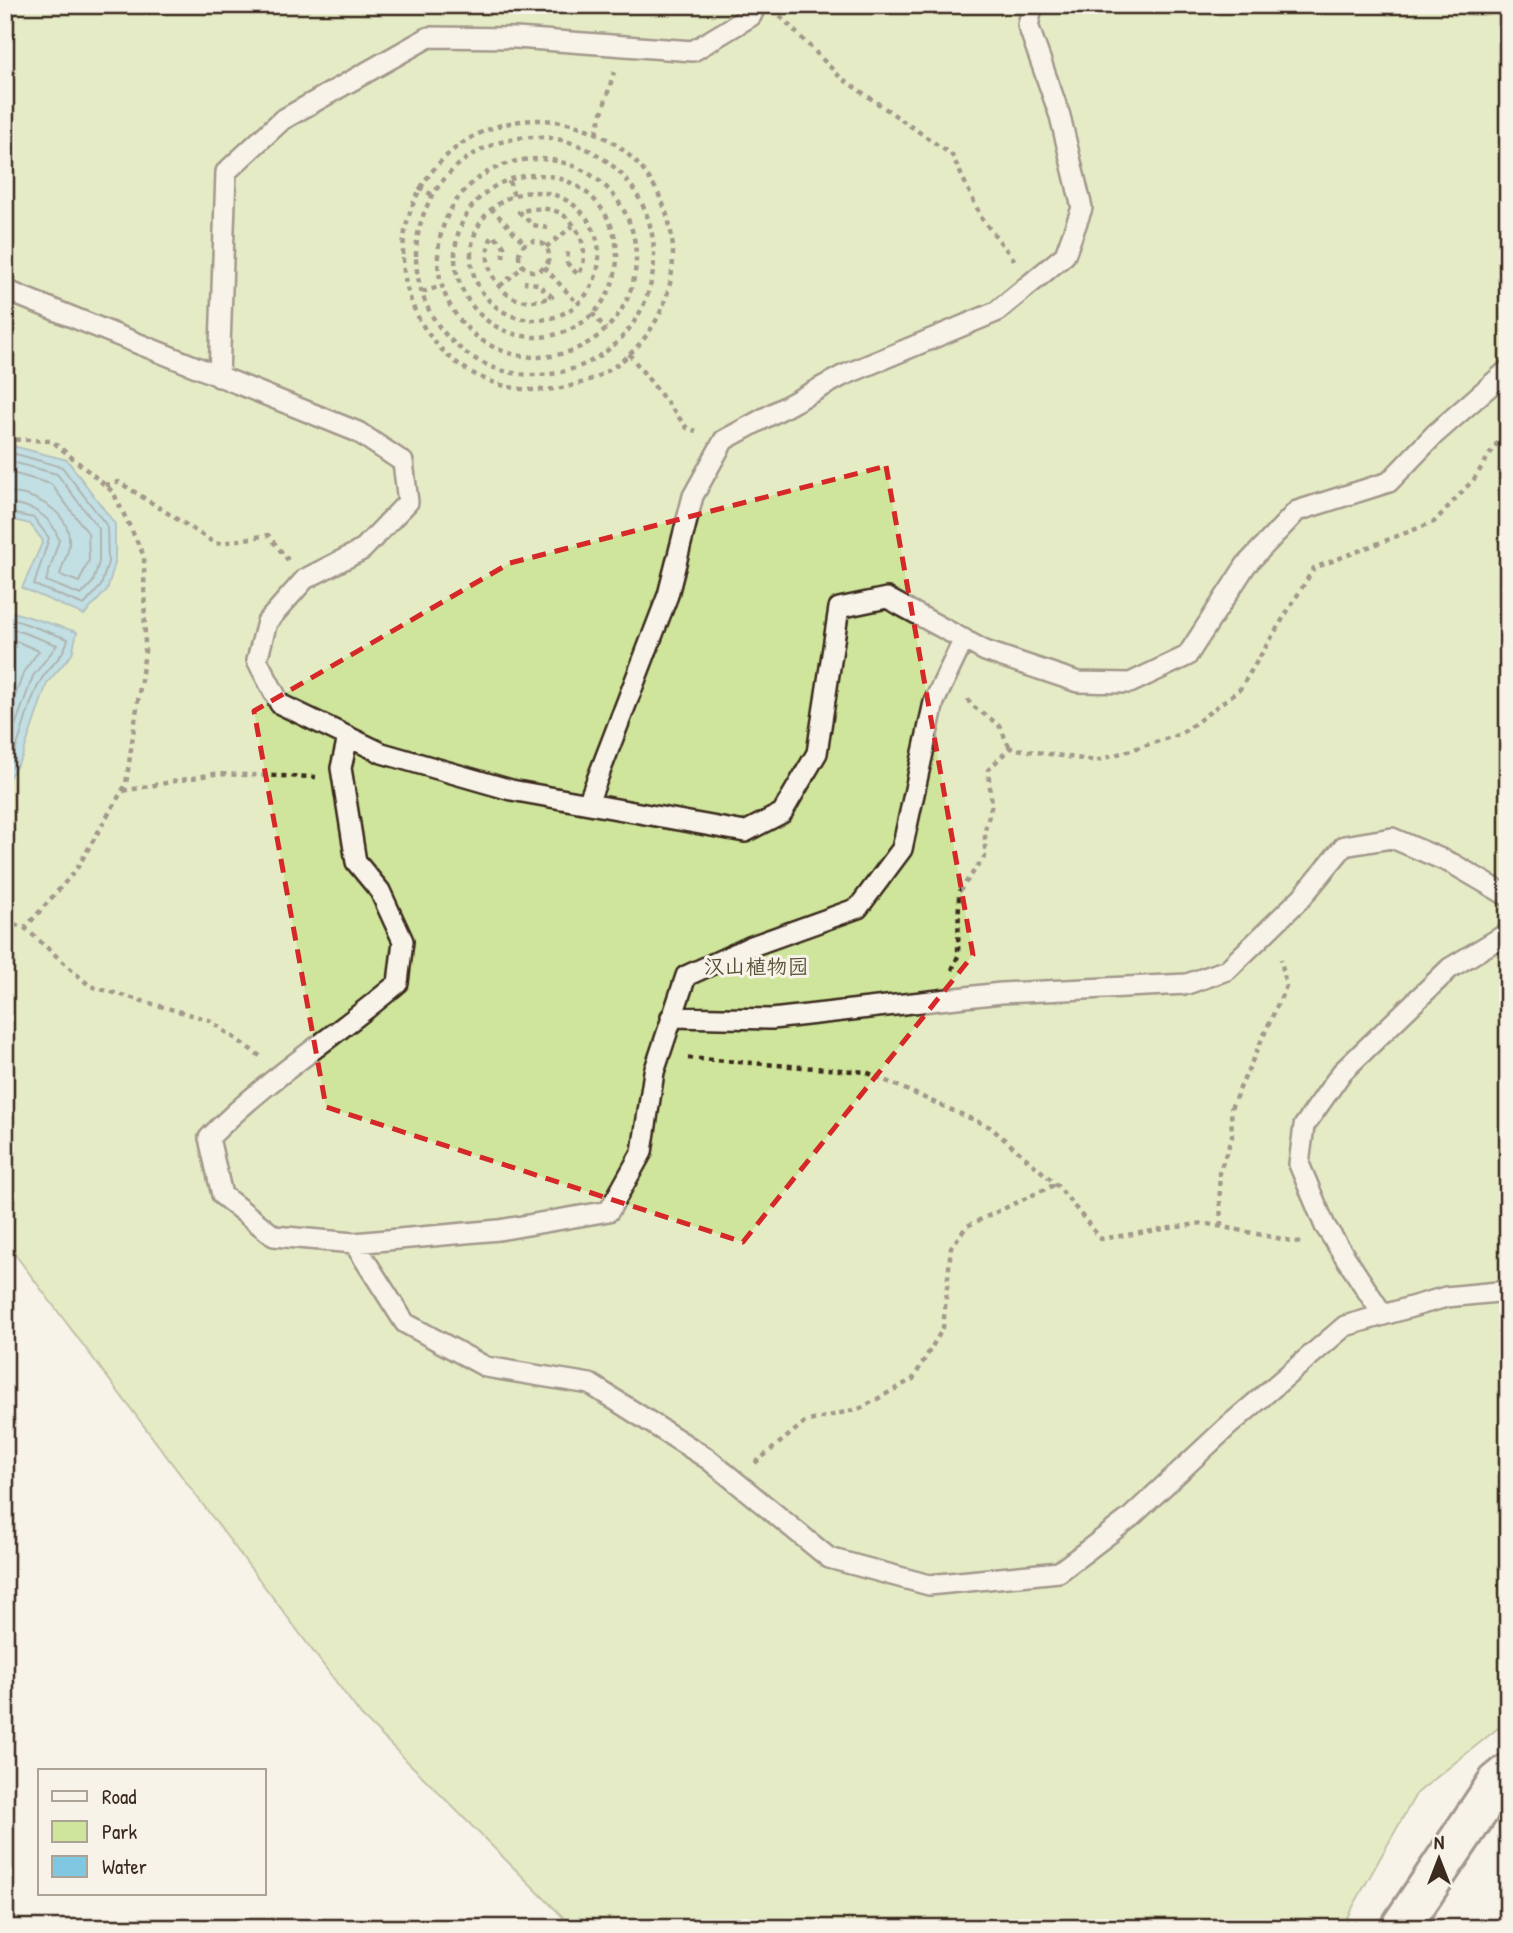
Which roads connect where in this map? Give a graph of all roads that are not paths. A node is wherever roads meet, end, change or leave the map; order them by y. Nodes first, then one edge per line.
1 (756, 5) edge
2 (1033, 5) edge
3 (5, 290) edge
4 (1508, 370) edge
5 (219, 377) junction
6 (964, 639) junction
7 (348, 737) junction
8 (588, 803) junction
9 (1508, 896) edge
10 (1508, 933) edge
11 (671, 1017) junction
12 (354, 1243) junction
13 (1508, 1291) edge
14 (1383, 1315) junction
15 (1508, 1774) edge
16 (1400, 1928) edge

1 - 5 lane
2 - 8 lane
3 - 5 lane
4 - 6 lane
5 - 7 lane
6 - 8 lane
6 - 11 lane
7 - 8 lane
7 - 12 lane
9 - 11 lane
10 - 14 lane
11 - 12 lane
12 - 14 lane
13 - 14 lane
15 - 16 street

